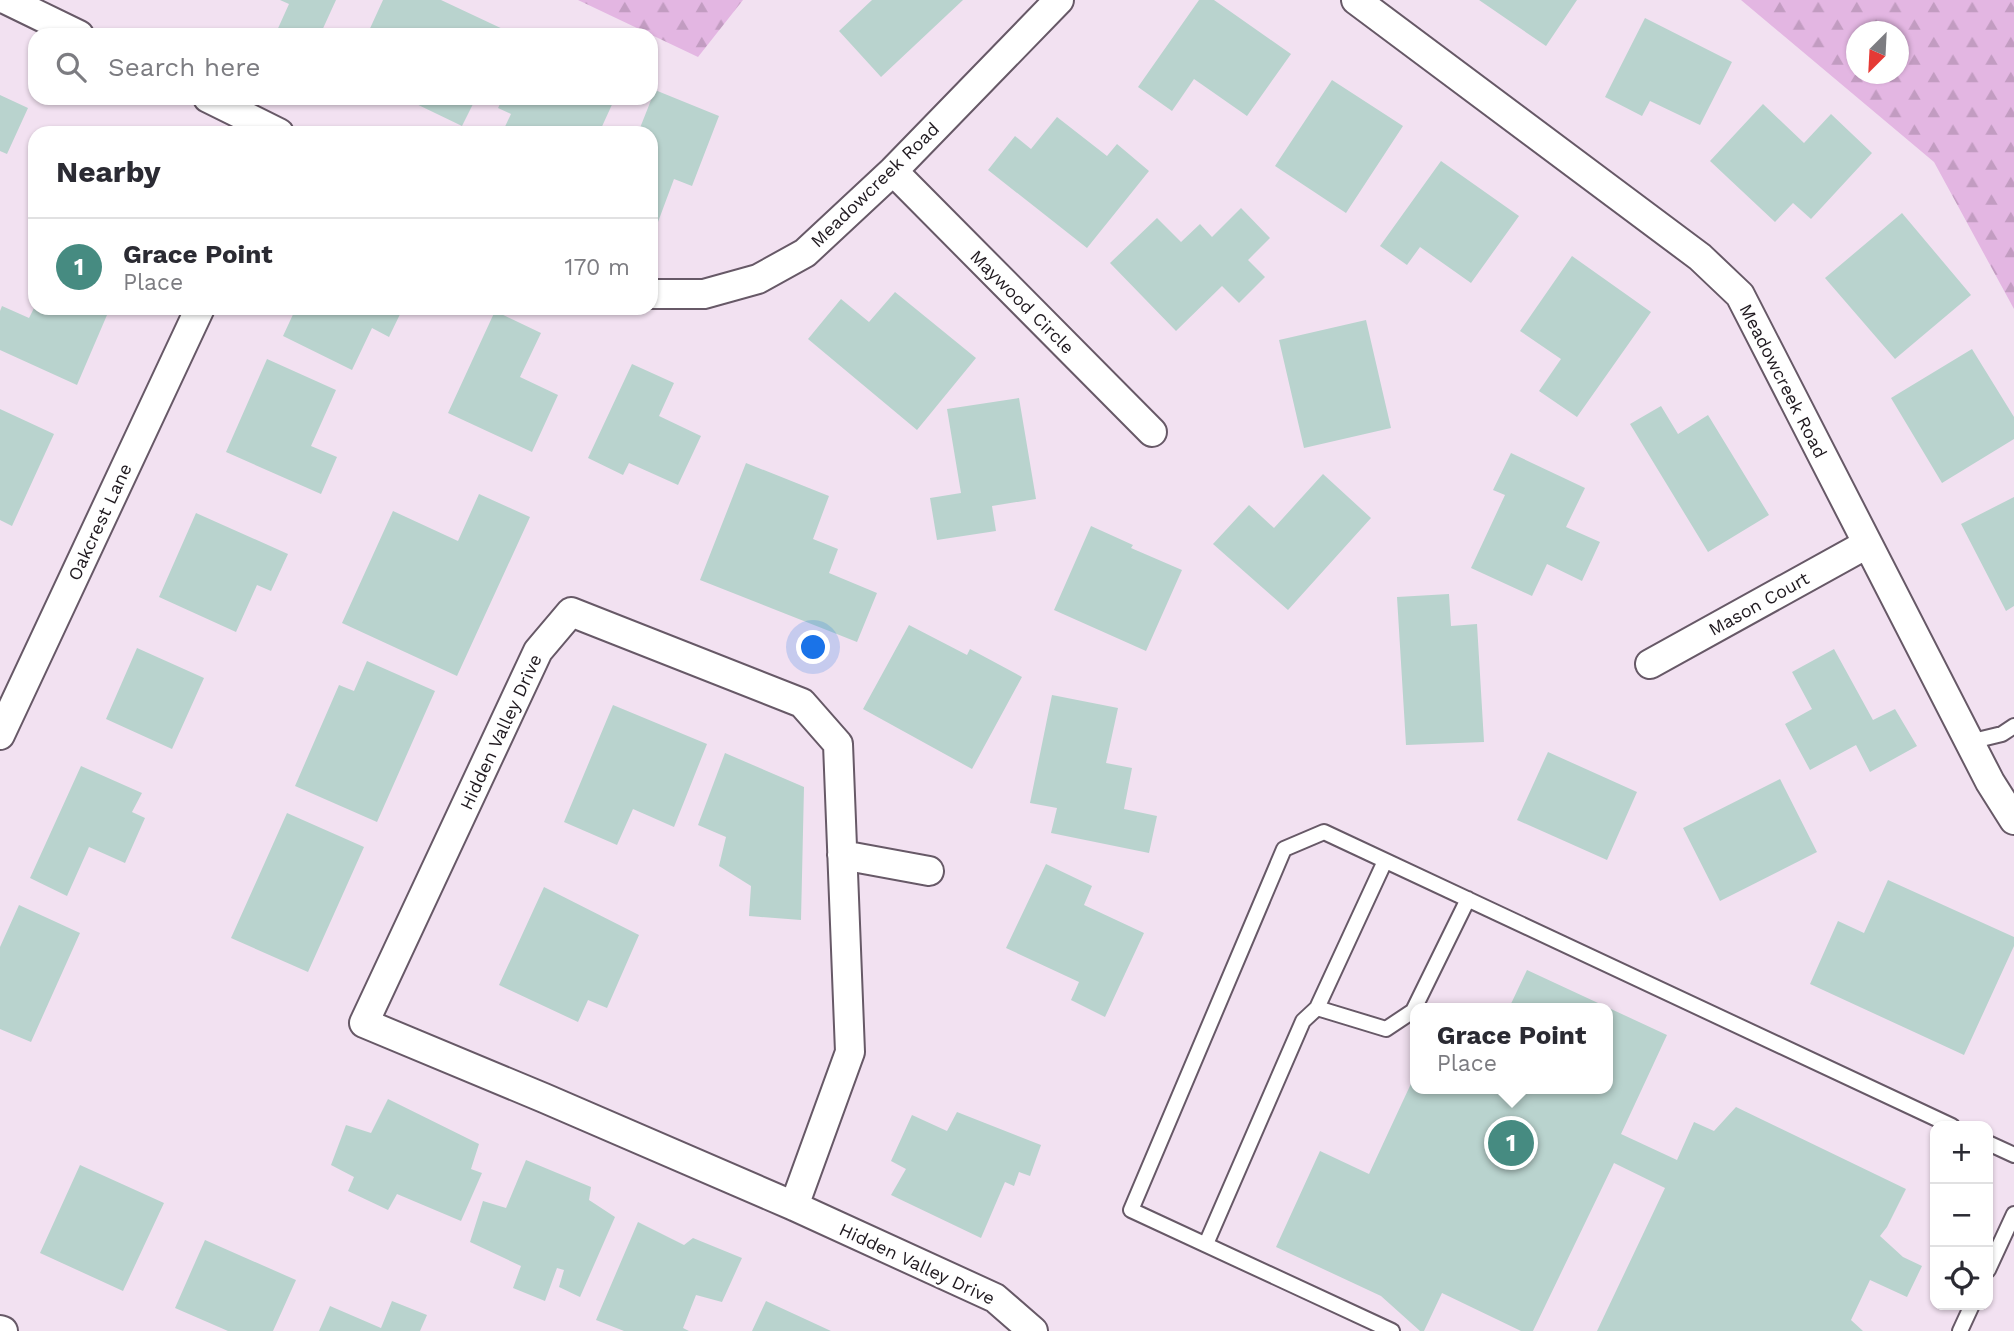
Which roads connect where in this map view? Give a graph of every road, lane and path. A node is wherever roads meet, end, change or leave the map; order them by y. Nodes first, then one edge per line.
1 (8, 0) edge
2 (1059, 0) edge
3 (1356, 0) edge
4 (65, 28) edge
5 (222, 105) edge
6 (265, 126) edge
7 (893, 171) junction
8 (658, 294) edge
9 (197, 315) edge
10 (1152, 432) dead end
11 (1867, 544) junction
12 (1650, 664) dead end
13 (2014, 726) edge
14 (0, 735) edge
15 (1969, 742) junction
16 (2014, 820) edge
17 (842, 855) junction
18 (1385, 861) junction
19 (929, 871) dead end
20 (1468, 899) junction
21 (1417, 1003) edge
22 (1317, 1008) junction
23 (1410, 1013) edge
24 (1941, 1121) edge
25 (1993, 1145) edge
26 (2014, 1155) edge
27 (794, 1206) junction
28 (2014, 1214) edge
29 (1206, 1244) junction
30 (1993, 1259) edge
31 (1970, 1310) edge
32 (1034, 1331) edge
33 (1392, 1331) edge
34 (1960, 1331) edge

1 - 4 street
2 - 7 street, Meadowcreek Road
3 - 11 street, Meadowcreek Road
5 - 6 street
7 - 8 street, Meadowcreek Road
7 - 10 street, Maywood Circle
9 - 14 street, Oakcrest Lane
11 - 12 street, Mason Court
11 - 15 street, Meadowcreek Road
13 - 15 lane
15 - 16 street, Meadowcreek Road
17 - 19 street
17 - 27 street, Hidden Valley Drive
17 - 27 street, Hidden Valley Drive
18 - 20 lane
18 - 22 lane
18 - 29 lane
20 - 21 lane
20 - 24 lane
22 - 23 lane
22 - 29 lane
25 - 26 lane
27 - 32 street, Hidden Valley Drive
28 - 30 lane
29 - 33 lane
31 - 34 lane

